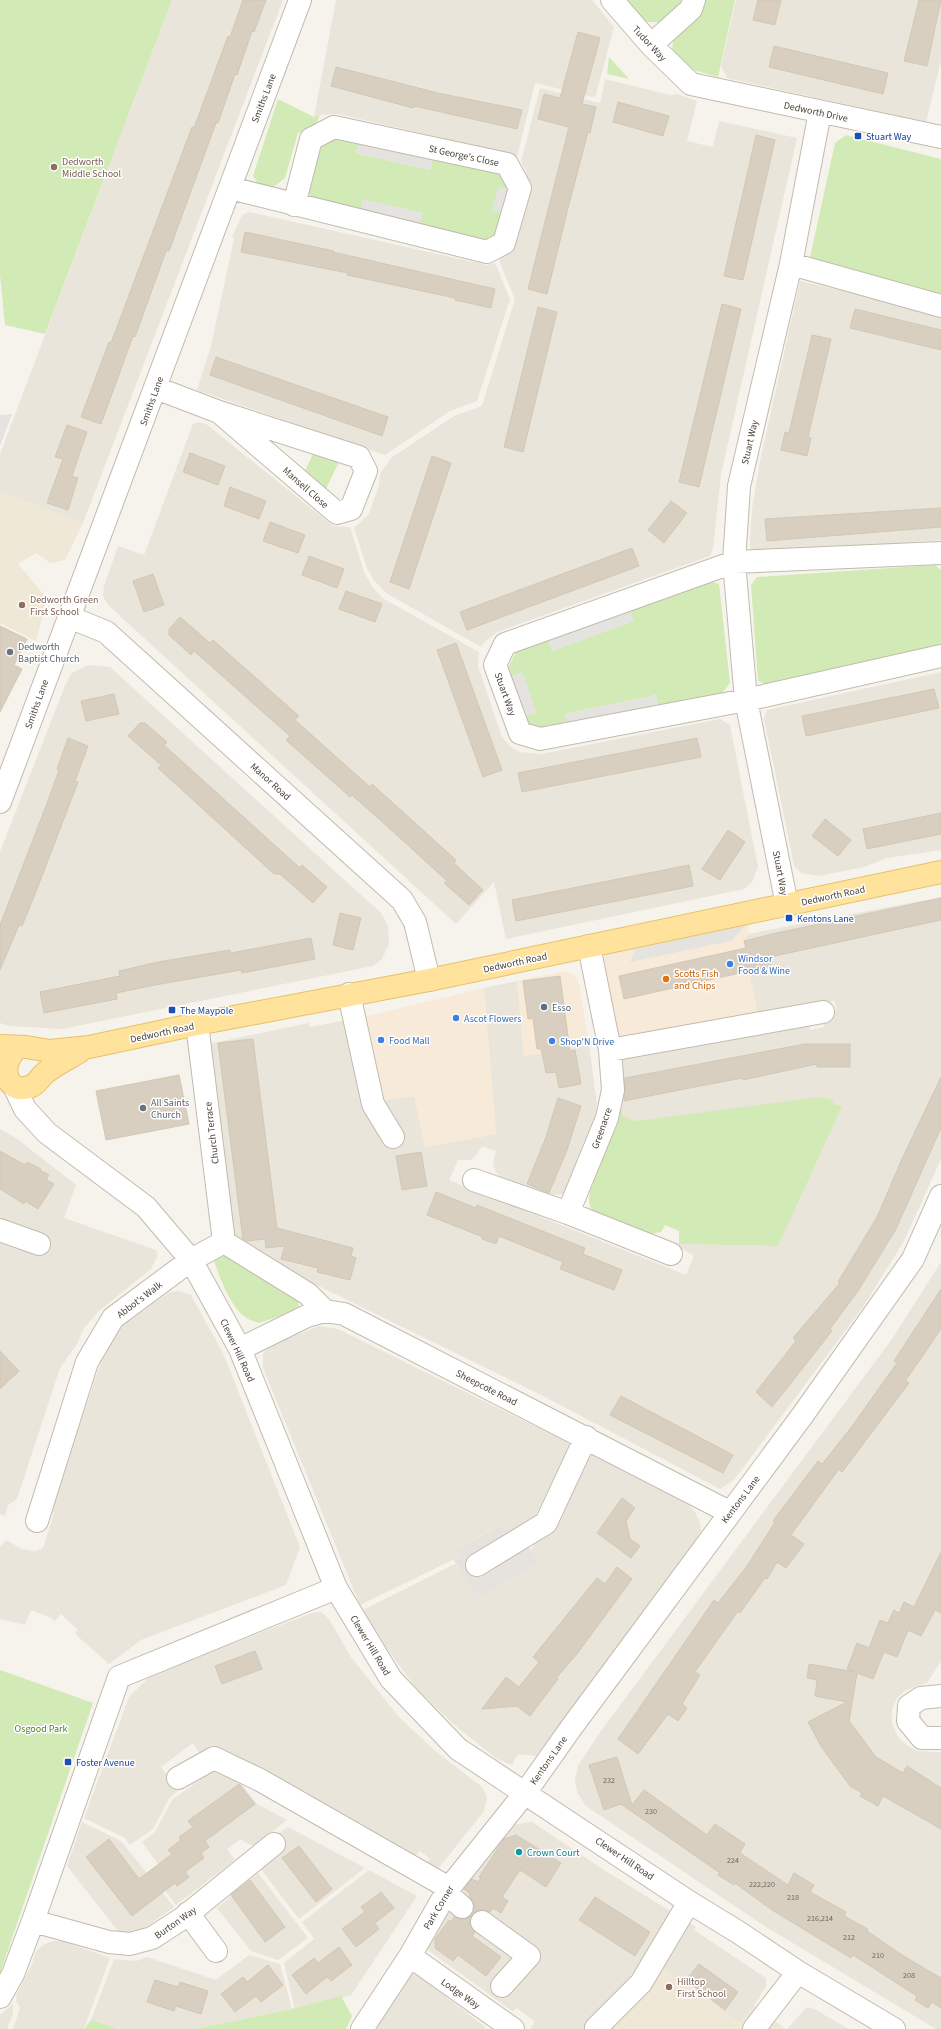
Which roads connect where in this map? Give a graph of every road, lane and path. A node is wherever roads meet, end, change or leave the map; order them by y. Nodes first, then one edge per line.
1 (300, 0) edge
2 (612, 0) edge
3 (694, 0) edge
4 (651, 45) junction
5 (691, 84) joint
6 (820, 112) junction
7 (941, 137) edge
8 (230, 188) junction
9 (294, 205) junction
10 (791, 264) junction
11 (941, 306) edge
12 (156, 388) junction
13 (219, 412) junction
14 (941, 553) edge
15 (734, 562) junction
16 (69, 617) junction
17 (941, 656) edge
18 (746, 700) junction
19 (0, 802) edge
20 (941, 872) edge
21 (787, 905) junction
22 (589, 946) junction
23 (428, 980) junction
24 (349, 994) junction
25 (823, 1012) dead end
26 (197, 1024) junction
27 (17, 1047) edge
28 (89, 1047) junction
29 (610, 1050) junction
30 (5, 1076) edge
31 (41, 1078) junction
32 (39, 1124) junction
33 (393, 1137) dead end
34 (474, 1180) dead end
35 (941, 1196) edge
36 (568, 1212) junction
37 (0, 1230) edge
38 (224, 1242) junction
39 (39, 1244) dead end
40 (671, 1254) dead end
41 (191, 1260) junction
42 (325, 1311) junction
43 (240, 1349) junction
44 (586, 1437) junction
45 (729, 1512) junction
46 (37, 1521) dead end
47 (477, 1565) dead end
48 (336, 1588) junction
49 (941, 1696) edge
50 (941, 1738) edge
51 (178, 1778) dead end
52 (525, 1793) junction
53 (274, 1844) dead end
54 (452, 1896) junction
55 (689, 1902) junction
56 (188, 1913) junction
57 (33, 1921) junction
58 (482, 1922) dead end
59 (216, 1950) dead end
60 (410, 1956) junction
61 (798, 1972) junction
62 (502, 1986) dead end
63 (0, 1997) edge
64 (596, 2028) edge
65 (362, 2029) edge
66 (512, 2029) edge
67 (754, 2029) edge
68 (894, 2029) edge

1 - 8 street, Smiths Lane
2 - 4 street, Tudor Way
3 - 4 street
4 - 5 street, Tudor Way
5 - 6 street, Dedworth Drive
6 - 7 street, Dedworth Drive
6 - 10 street, Stuart Way
8 - 9 street, St George's Close
8 - 12 street, Smiths Lane
9 - 9 street, St George's Close
10 - 11 street
10 - 15 street, Stuart Way
12 - 13 street, Mansell Close
12 - 16 street, Smiths Lane
13 - 13 street, Mansell Close
14 - 15 street
15 - 18 street, Stuart Way
15 - 18 street, Stuart Way
16 - 19 street, Smiths Lane
16 - 23 street, Manor Road
17 - 18 street
18 - 21 street, Stuart Way
20 - 21 main road, Dedworth Road
21 - 22 main road, Dedworth Road
22 - 23 main road, Dedworth Road
22 - 29 street, Greenacre
23 - 24 main road, Dedworth Road
24 - 26 main road, Dedworth Road
24 - 33 street
25 - 29 street
26 - 28 main road, Dedworth Road
26 - 38 street, Church Terrace
27 - 28 main road, Dedworth Road
27 - 30 main road
27 - 31 main road
28 - 31 main road, Dedworth Road
29 - 36 street, Greenacre
30 - 31 main road, Dedworth Road
30 - 32 street, Clewer Hill Road
31 - 32 street
32 - 41 street, Clewer Hill Road
34 - 36 street
35 - 45 street, Kentons Lane
36 - 40 street
37 - 39 street
38 - 41 street, Abbot's Walk
38 - 42 street
41 - 43 street, Clewer Hill Road
41 - 46 street, Abbot's Walk
42 - 43 street, Sheepcote Road
42 - 44 street, Sheepcote Road
43 - 48 street, Clewer Hill Road
44 - 45 street, Sheepcote Road
44 - 47 street
45 - 52 street, Kentons Lane
48 - 52 street, Clewer Hill Road
48 - 57 street
49 - 50 street
51 - 54 street
52 - 54 street, Park Corner
52 - 55 street, Clewer Hill Road
53 - 56 street, Burton Way
54 - 60 street, Park Corner
55 - 61 street, Clewer Hill Road
55 - 64 street
56 - 57 street, Burton Way
56 - 59 street
57 - 63 street
58 - 62 street
60 - 65 street, Park Corner
60 - 66 street, Lodge Way
61 - 67 street
61 - 68 street, Clewer Hill Road

